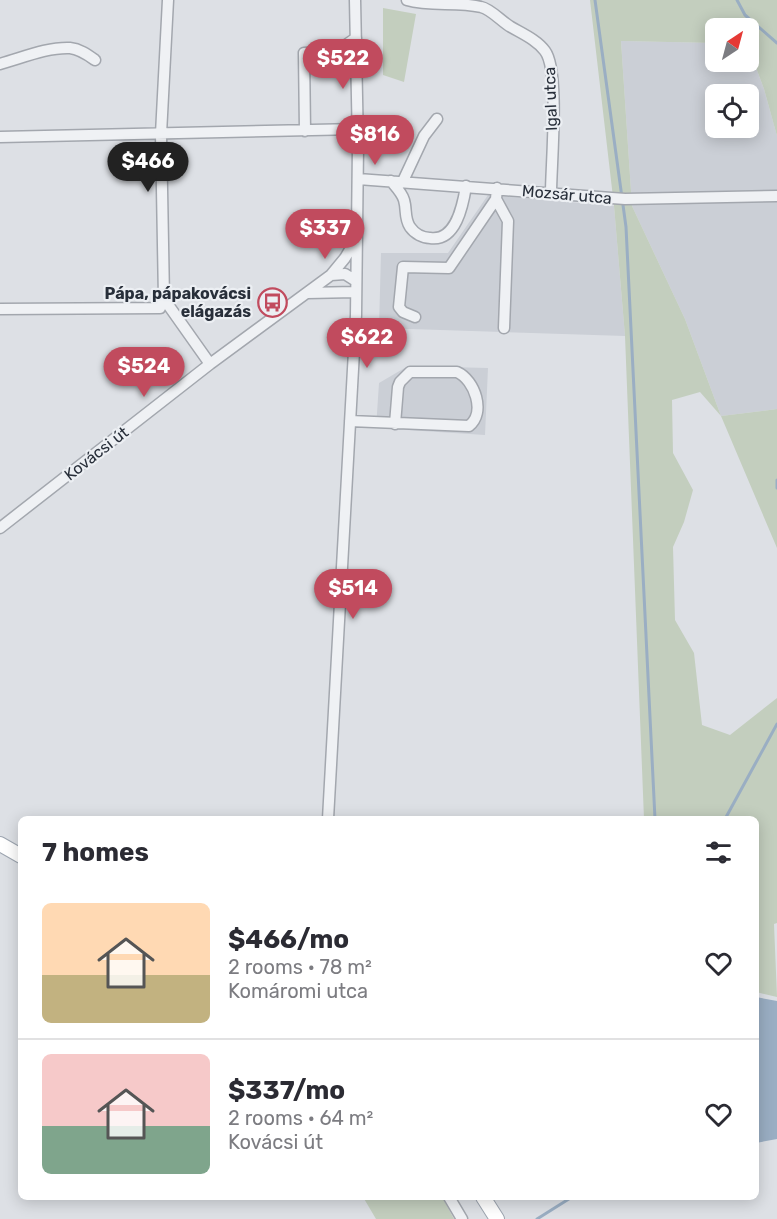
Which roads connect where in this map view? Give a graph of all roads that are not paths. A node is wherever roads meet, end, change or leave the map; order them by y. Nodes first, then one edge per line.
1 (168, 0) edge
2 (355, 0) edge
3 (407, 0) edge
4 (356, 38) junction
5 (95, 60) dead end
6 (0, 64) edge
7 (437, 119) dead end
8 (358, 129) junction
9 (305, 131) junction
10 (161, 134) junction
11 (0, 137) edge
12 (358, 179) junction
13 (391, 181) junction
14 (403, 182) junction
15 (416, 182) junction
16 (466, 186) junction
17 (551, 193) junction
18 (496, 194) junction
19 (777, 196) edge
20 (404, 201) junction
21 (356, 240) junction
22 (331, 275) junction
23 (355, 286) junction
24 (307, 292) junction
25 (164, 299) junction
26 (0, 309) edge
27 (415, 317) dead end
28 (504, 328) dead end
29 (210, 364) junction
30 (350, 421) junction
31 (395, 424) junction
32 (0, 528) edge
33 (328, 816) edge
34 (0, 843) edge
35 (18, 854) edge
36 (451, 1200) edge
37 (485, 1200) edge
38 (462, 1219) edge
39 (497, 1219) edge

1 - 10 street
2 - 4 street
3 - 17 street, Igal utca
4 - 8 street
4 - 9 street
5 - 6 street
7 - 14 street
8 - 9 street
8 - 12 street
9 - 10 street
10 - 11 street
10 - 25 street
12 - 13 street, Mozsár utca
12 - 21 street
13 - 14 street, Mozsár utca
13 - 20 street
14 - 15 street, Mozsár utca
15 - 16 street, Mozsár utca
15 - 20 street
16 - 18 street, Mozsár utca
16 - 20 street
17 - 18 street, Mozsár utca
17 - 19 street, Mozsár utca
18 - 27 street
18 - 28 street
21 - 22 street, Kovácsi út
21 - 23 street
22 - 23 street
22 - 24 street, Kovácsi út
23 - 24 street
23 - 30 street
24 - 29 street, Kovácsi út
25 - 26 street
25 - 29 street
29 - 32 street, Kovácsi út
30 - 31 street
30 - 33 street
31 - 31 street
34 - 35 main road
36 - 38 street
37 - 39 main road

